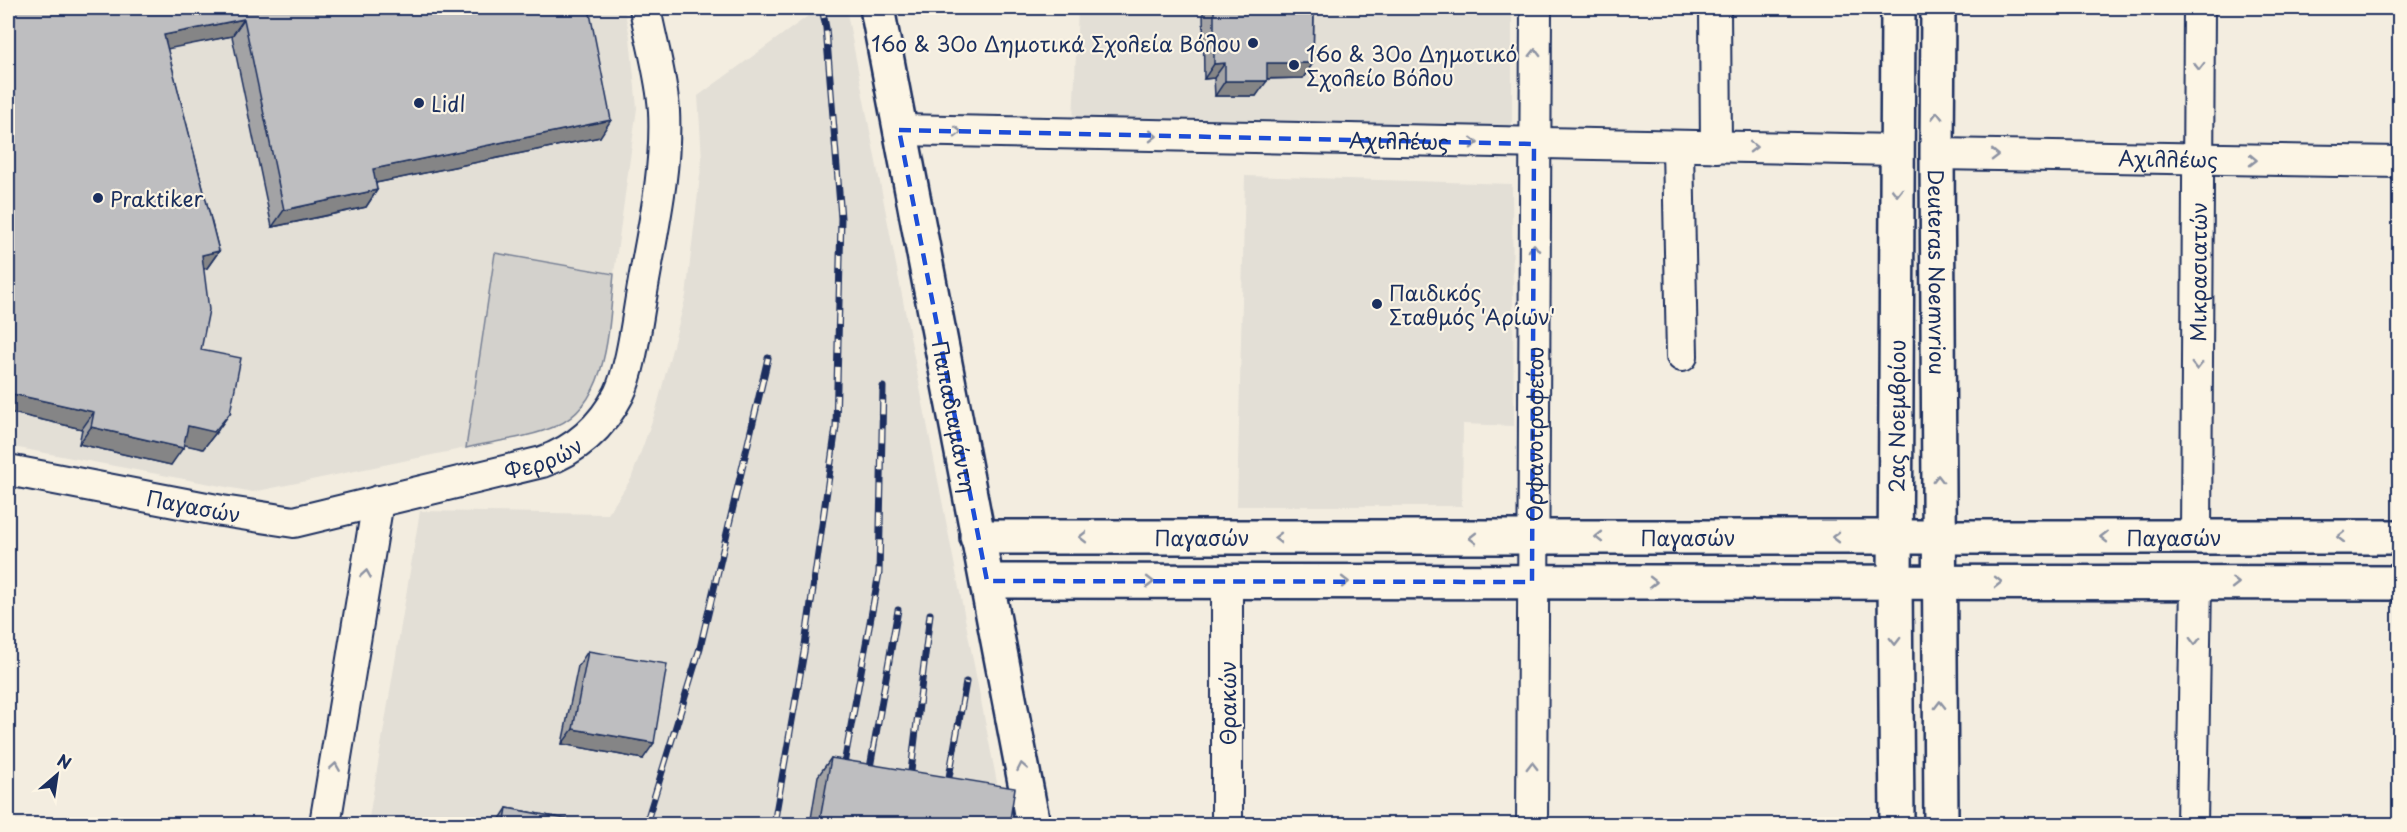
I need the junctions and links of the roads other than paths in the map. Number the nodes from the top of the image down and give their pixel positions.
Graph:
1 (645, 8) edge
2 (877, 8) edge
3 (1536, 8) edge
4 (1714, 8) edge
5 (1898, 8) edge
6 (1938, 8) edge
7 (2199, 8) edge
8 (899, 130) junction
9 (1534, 144) junction
10 (1678, 147) junction
11 (1716, 147) junction
12 (1897, 150) junction
13 (1937, 154) junction
14 (2199, 159) junction
15 (2400, 162) edge
16 (1682, 356) dead end
17 (8, 470) edge
18 (378, 501) junction
19 (977, 537) junction
20 (1532, 537) junction
21 (1895, 537) junction
22 (1939, 537) junction
23 (2400, 537) edge
24 (2196, 538) junction
25 (987, 581) junction
26 (1227, 582) junction
27 (1532, 582) junction
28 (1895, 582) junction
29 (1940, 582) junction
30 (2196, 583) junction
31 (2400, 583) edge
32 (325, 825) edge
33 (1033, 825) edge
34 (1227, 825) edge
35 (1532, 825) edge
36 (1897, 825) edge
37 (1941, 825) edge
38 (2192, 825) edge

1 - 18 street, Φερρών
2 - 8 main road, Παπαδιαμάντη
9 -> 3 street, Ορφανοτροφείου
4 - 11 street
5 - 12 main road, 2ας Νοεμβρίου
13 -> 6 main road, Deuteras Noemvriou
7 -> 14 street, Μικρασιατών
8 -> 9 street, Αχιλλέως
8 - 19 main road, Παπαδιαμάντη
9 - 10 street, Αχιλλέως
20 -> 9 street, Ορφανοτροφείου
10 - 11 street, Αχιλλέως
10 - 16 street
11 -> 12 street, Αχιλλέως
12 -> 21 main road, 2ας Νοεμβρίου
13 -> 14 street, Αχιλλέως
22 -> 13 main road, Deuteras Noemvriou
14 -> 15 street, Αχιλλέως
14 -> 24 street, Μικρασιατών
17 - 18 street, Παγασών
32 -> 18 street
20 -> 19 main road, Παγασών
19 - 25 main road, Παπαδιαμάντη
21 -> 20 main road, Παγασών
20 - 27 street, Ορφανοτροφείου
21 - 22 main road, Παγασών
21 - 28 main road, 2ας Νοεμβρίου
24 -> 22 main road, Παγασών
22 - 29 main road
23 -> 24 main road, Παγασών
25 -> 26 main road, Παγασών
33 -> 25 main road, Παπαδιαμάντη
26 -> 27 main road, Παγασών
26 - 34 street, Θρακών
27 -> 28 main road, Παγασών
35 -> 27 street, Ορφανοτροφείου
28 - 29 main road, Παγασών
28 -> 36 main road, 2ας Νοεμβρίου
29 -> 30 main road, Παγασών
37 -> 29 main road
30 -> 31 main road, Παγασών
30 -> 38 street

